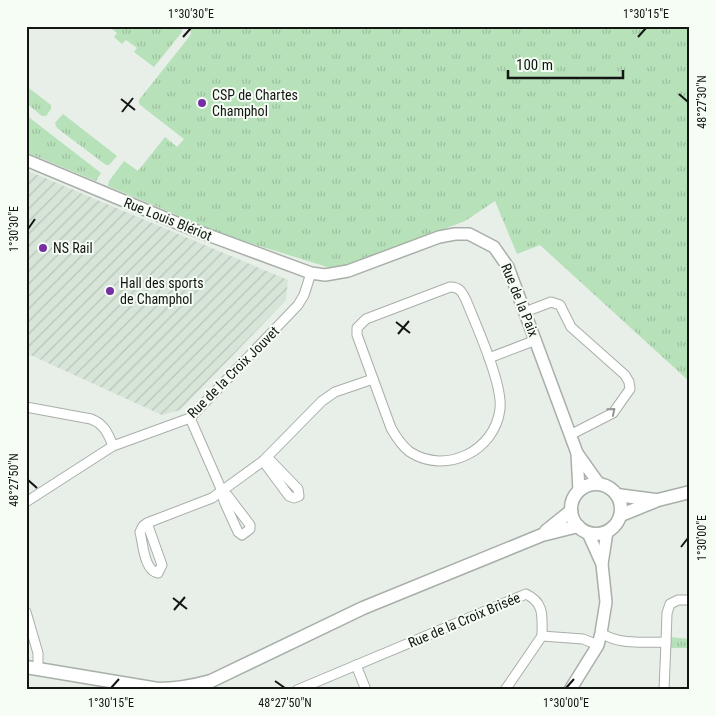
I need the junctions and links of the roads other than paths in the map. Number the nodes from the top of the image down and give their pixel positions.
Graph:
1 (26, 160) edge
2 (311, 273) junction
3 (525, 312) junction
4 (536, 340) junction
5 (489, 358) junction
6 (373, 379) junction
7 (26, 407) edge
8 (190, 418) junction
9 (570, 434) junction
10 (113, 446) junction
11 (577, 453) junction
12 (599, 484) junction
13 (222, 491) junction
14 (579, 491) junction
15 (690, 492) edge
16 (617, 495) junction
17 (658, 500) junction
18 (26, 502) edge
19 (571, 511) junction
20 (621, 515) junction
21 (147, 523) junction
22 (583, 529) junction
23 (607, 532) junction
24 (542, 535) junction
25 (602, 564) junction
26 (690, 600) edge
27 (26, 612) edge
28 (542, 636) junction
29 (600, 639) junction
30 (666, 642) junction
31 (356, 665) junction
32 (32, 668) edge
33 (297, 690) edge
34 (366, 690) edge
35 (505, 690) edge
36 (570, 690) edge
37 (664, 690) edge

1 - 2 street, Rue Louis Blériot
2 - 3 street, Rue de la Paix
2 - 8 street, Rue de la Croix Jouvet
3 - 4 street, Rue de la Paix
9 -> 3 street
4 - 5 street
4 - 9 street, Rue de la Paix
5 - 6 street
5 - 6 street
6 - 13 street
7 - 10 street
8 - 10 street, Rue de la Croix Jouvet
8 - 13 street
9 - 11 street, Rue de la Paix
10 - 18 street, Rue de la Croix Jouvet
11 - 12 street, Rue de la Paix
11 - 14 street, Rue de la Paix
12 - 14 main road
12 - 16 main road
13 - 21 street
14 - 19 main road
15 - 17 main road
16 - 17 main road
16 - 20 main road
17 - 20 main road
19 - 22 main road
19 - 24 main road
20 - 23 main road
21 - 21 street
22 - 23 main road
22 - 24 main road
22 - 25 street
23 - 25 street
24 - 32 main road
25 - 29 street
26 - 30 street
27 - 32 street
28 - 29 street
28 - 31 street, Rue de la Croix Brisée
28 - 35 street
29 - 30 street
29 - 36 street
30 - 37 street
31 - 33 street, Rue de la Croix Brisée
31 - 34 street

